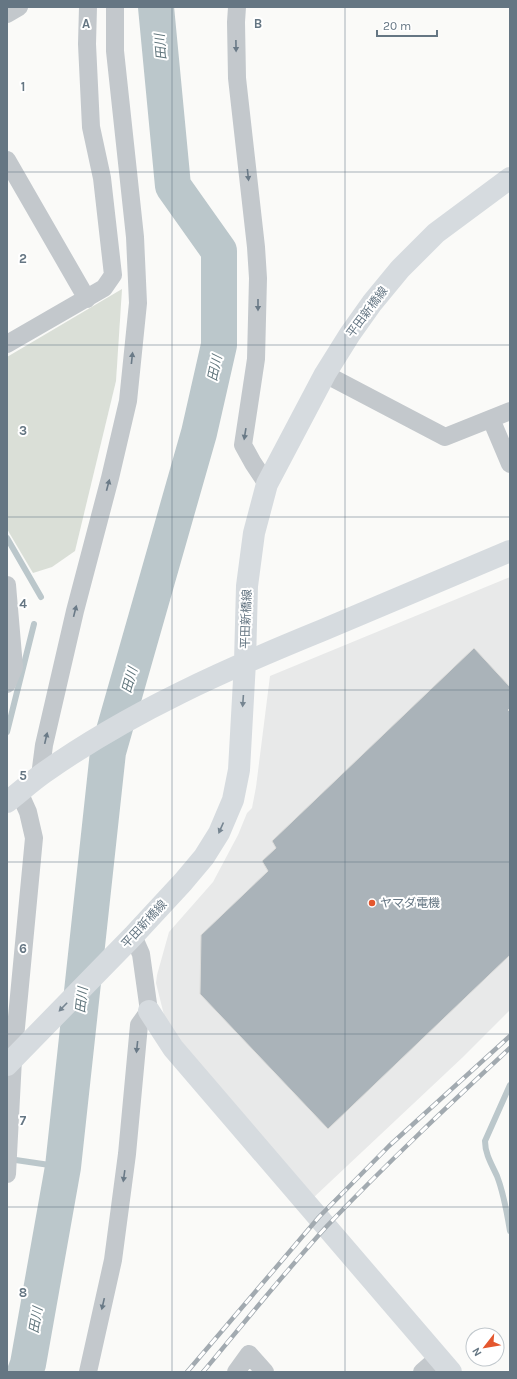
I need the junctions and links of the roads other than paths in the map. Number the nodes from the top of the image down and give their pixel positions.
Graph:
1 (19, 7) edge
2 (88, 7) edge
3 (115, 7) edge
4 (237, 7) edge
5 (7, 14) edge
6 (7, 160) edge
7 (510, 178) edge
8 (87, 298) junction
9 (7, 344) edge
10 (325, 374) junction
11 (510, 411) edge
12 (491, 419) junction
13 (510, 464) edge
14 (267, 484) junction
15 (510, 552) edge
16 (7, 585) edge
17 (245, 662) junction
18 (7, 684) edge
19 (43, 774) junction
20 (13, 797) edge
21 (127, 943) junction
22 (149, 1011) junction
23 (10, 1062) edge
24 (7, 1174) edge
25 (445, 1365) edge
26 (88, 1372) edge
27 (236, 1372) edge
28 (265, 1372) edge
29 (422, 1372) edge

1 - 5 street
2 - 8 street
19 -> 3 street
4 -> 14 street
6 - 8 street
7 - 10 main road, 平田新橋線
8 - 9 street
10 - 12 street
10 - 14 main road, 平田新橋線
11 - 12 street
12 - 13 street
14 - 17 main road, 平田新橋線
15 - 17 main road
16 - 18 street
17 - 19 main road
17 -> 21 main road, 平田新橋線
19 - 20 main road
20 - 23 street
21 - 22 street
21 -> 23 main road, 平田新橋線
22 - 25 main road
22 -> 26 street
23 - 24 street
25 - 29 street
27 - 28 street

